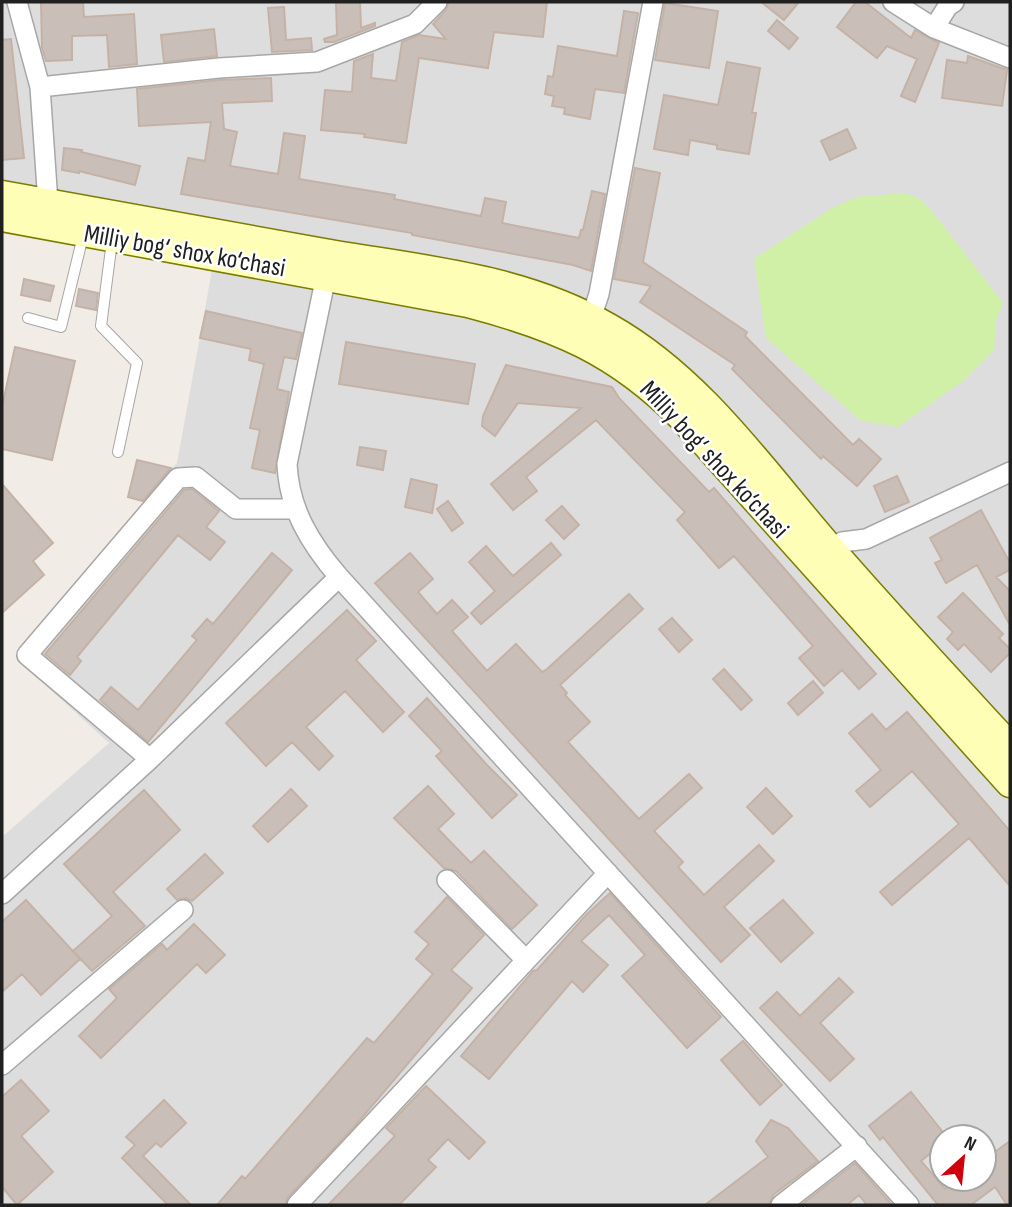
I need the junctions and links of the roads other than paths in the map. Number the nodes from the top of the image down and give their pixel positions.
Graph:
1 (17, 2) edge
2 (438, 2) edge
3 (653, 2) edge
4 (893, 2) edge
5 (954, 2) edge
6 (934, 28) junction
7 (1010, 58) edge
8 (40, 87) junction
9 (2, 195) edge
10 (48, 203) junction
11 (2, 217) edge
12 (84, 232) junction
13 (113, 237) junction
14 (326, 276) junction
15 (28, 318) dead end
16 (591, 318) junction
17 (118, 452) dead end
18 (1010, 472) edge
19 (295, 509) junction
20 (823, 559) junction
21 (339, 577) junction
22 (150, 759) junction
23 (1007, 766) edge
24 (608, 873) junction
25 (447, 880) dead end
26 (2, 894) edge
27 (183, 910) dead end
28 (526, 960) junction
29 (2, 1065) edge
30 (857, 1146) junction
31 (298, 1205) edge
32 (780, 1205) edge
33 (909, 1205) edge

1 - 8 street
2 - 8 street
3 - 16 street
4 - 6 street
5 - 6 street
6 - 7 street
8 - 10 street
9 - 10 main road, Milliy bog‘ shox ko‘chasi
10 - 16 main road, Milliy bog‘ shox ko‘chasi
11 - 12 main road, Milliy bog‘ shox ko‘chasi
12 - 13 main road, Milliy bog‘ shox ko‘chasi
12 - 15 lane
13 - 14 main road, Milliy bog‘ shox ko‘chasi
13 - 17 lane
14 - 19 street
14 - 20 main road, Milliy bog‘ shox ko‘chasi
16 - 20 main road, Milliy bog‘ shox ko‘chasi
18 - 20 street
19 - 21 street
19 - 22 street
20 - 23 main road, Milliy bog‘ shox ko‘chasi
21 - 22 street
21 - 24 street
22 - 26 street
24 - 28 street
24 - 30 street
25 - 28 street
27 - 29 street
28 - 31 street
30 - 32 street
30 - 33 street

